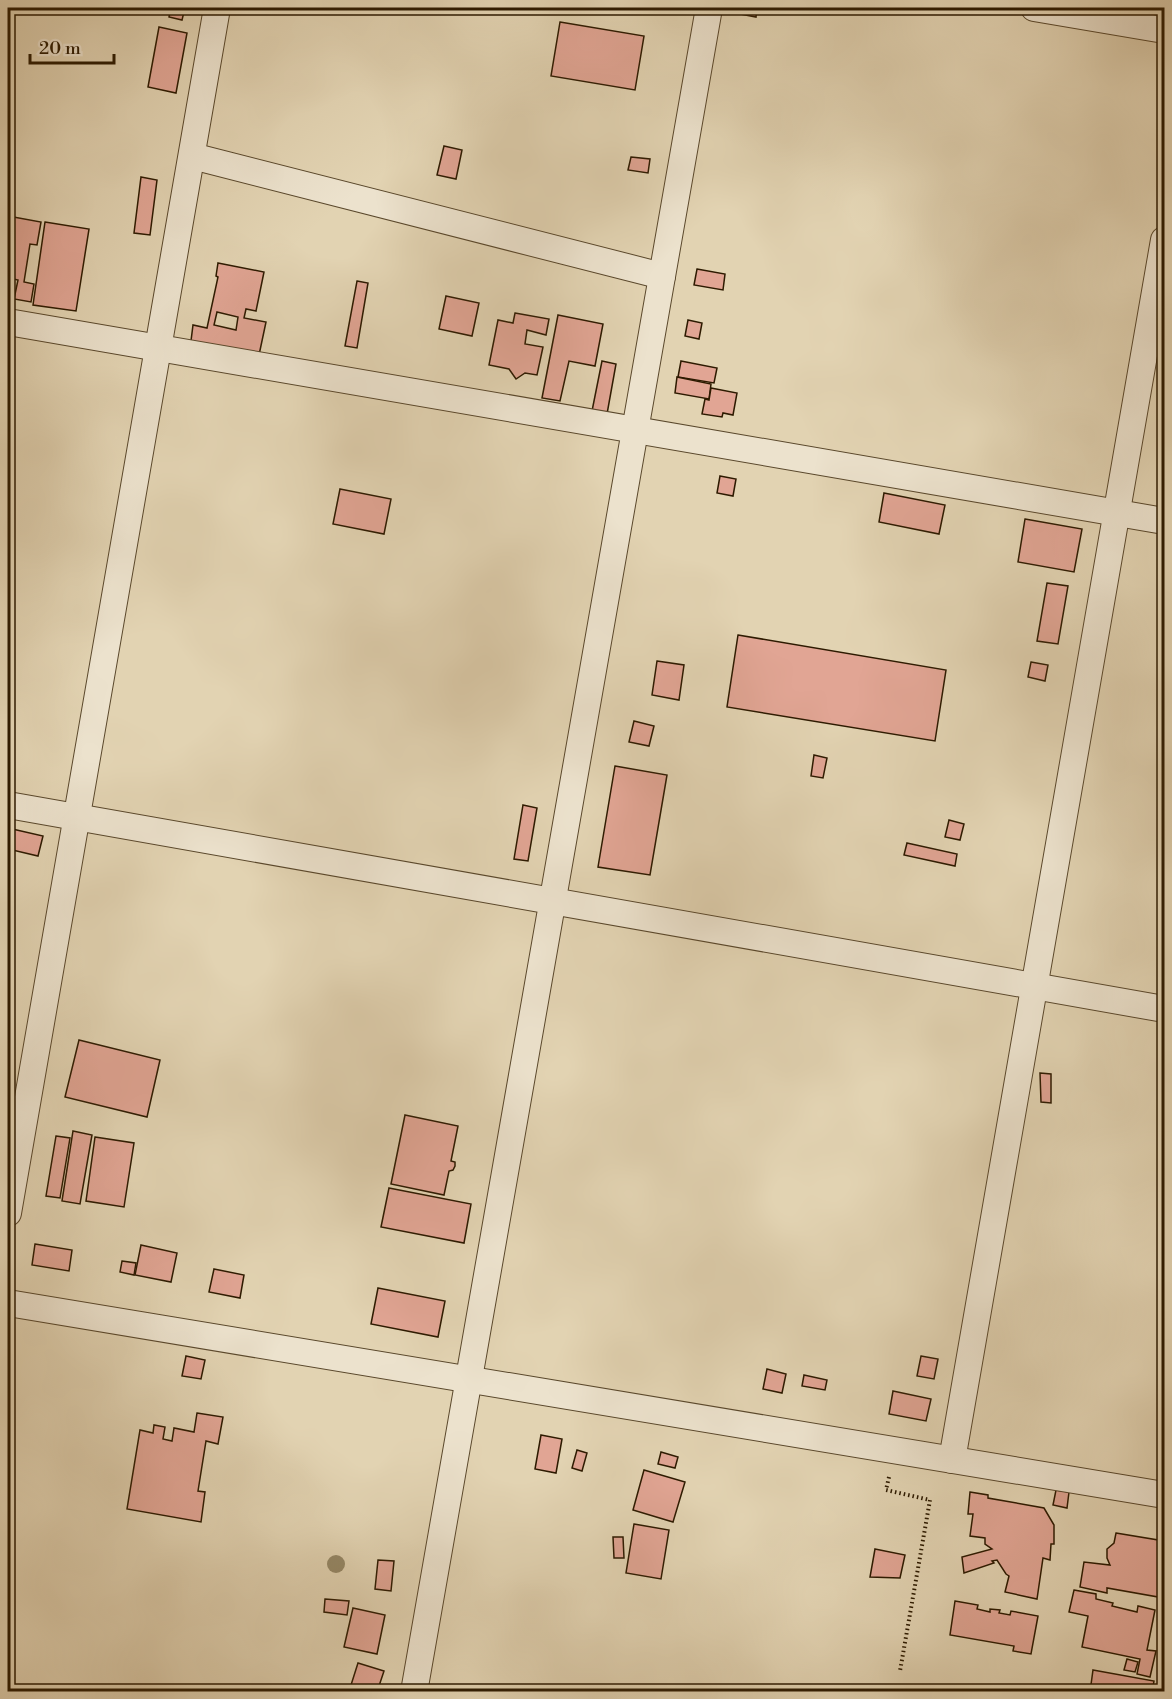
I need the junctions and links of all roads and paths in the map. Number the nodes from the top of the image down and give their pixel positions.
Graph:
1 (218, 8) edge
2 (709, 8) edge
3 (1034, 8) edge
4 (1164, 30) edge
5 (192, 156) junction
6 (1164, 240) edge
7 (662, 276) junction
8 (8, 322) edge
9 (158, 348) junction
10 (634, 430) junction
11 (1117, 513) junction
12 (1164, 521) edge
13 (8, 806) edge
14 (76, 818) junction
15 (552, 901) junction
16 (1035, 986) junction
17 (1164, 1008) edge
18 (8, 1213) edge
19 (8, 1303) edge
20 (468, 1379) junction
21 (896, 1450) junction
22 (952, 1460) junction
23 (1164, 1495) edge
24 (900, 1671) dead end
25 (414, 1692) edge

1 - 5 street
2 - 7 street
3 - 4 street
5 - 7 street
5 - 9 street
6 - 11 street
7 - 10 street
8 - 9 street
9 - 10 street
9 - 14 street
10 - 11 street
10 - 15 street
11 - 12 street
11 - 16 street
13 - 14 street
14 - 15 street
14 - 18 street
15 - 16 street
15 - 20 street
16 - 17 street
16 - 22 street
19 - 20 street
20 - 21 street
20 - 25 street
21 - 22 street
21 - 24 path
22 - 23 street

